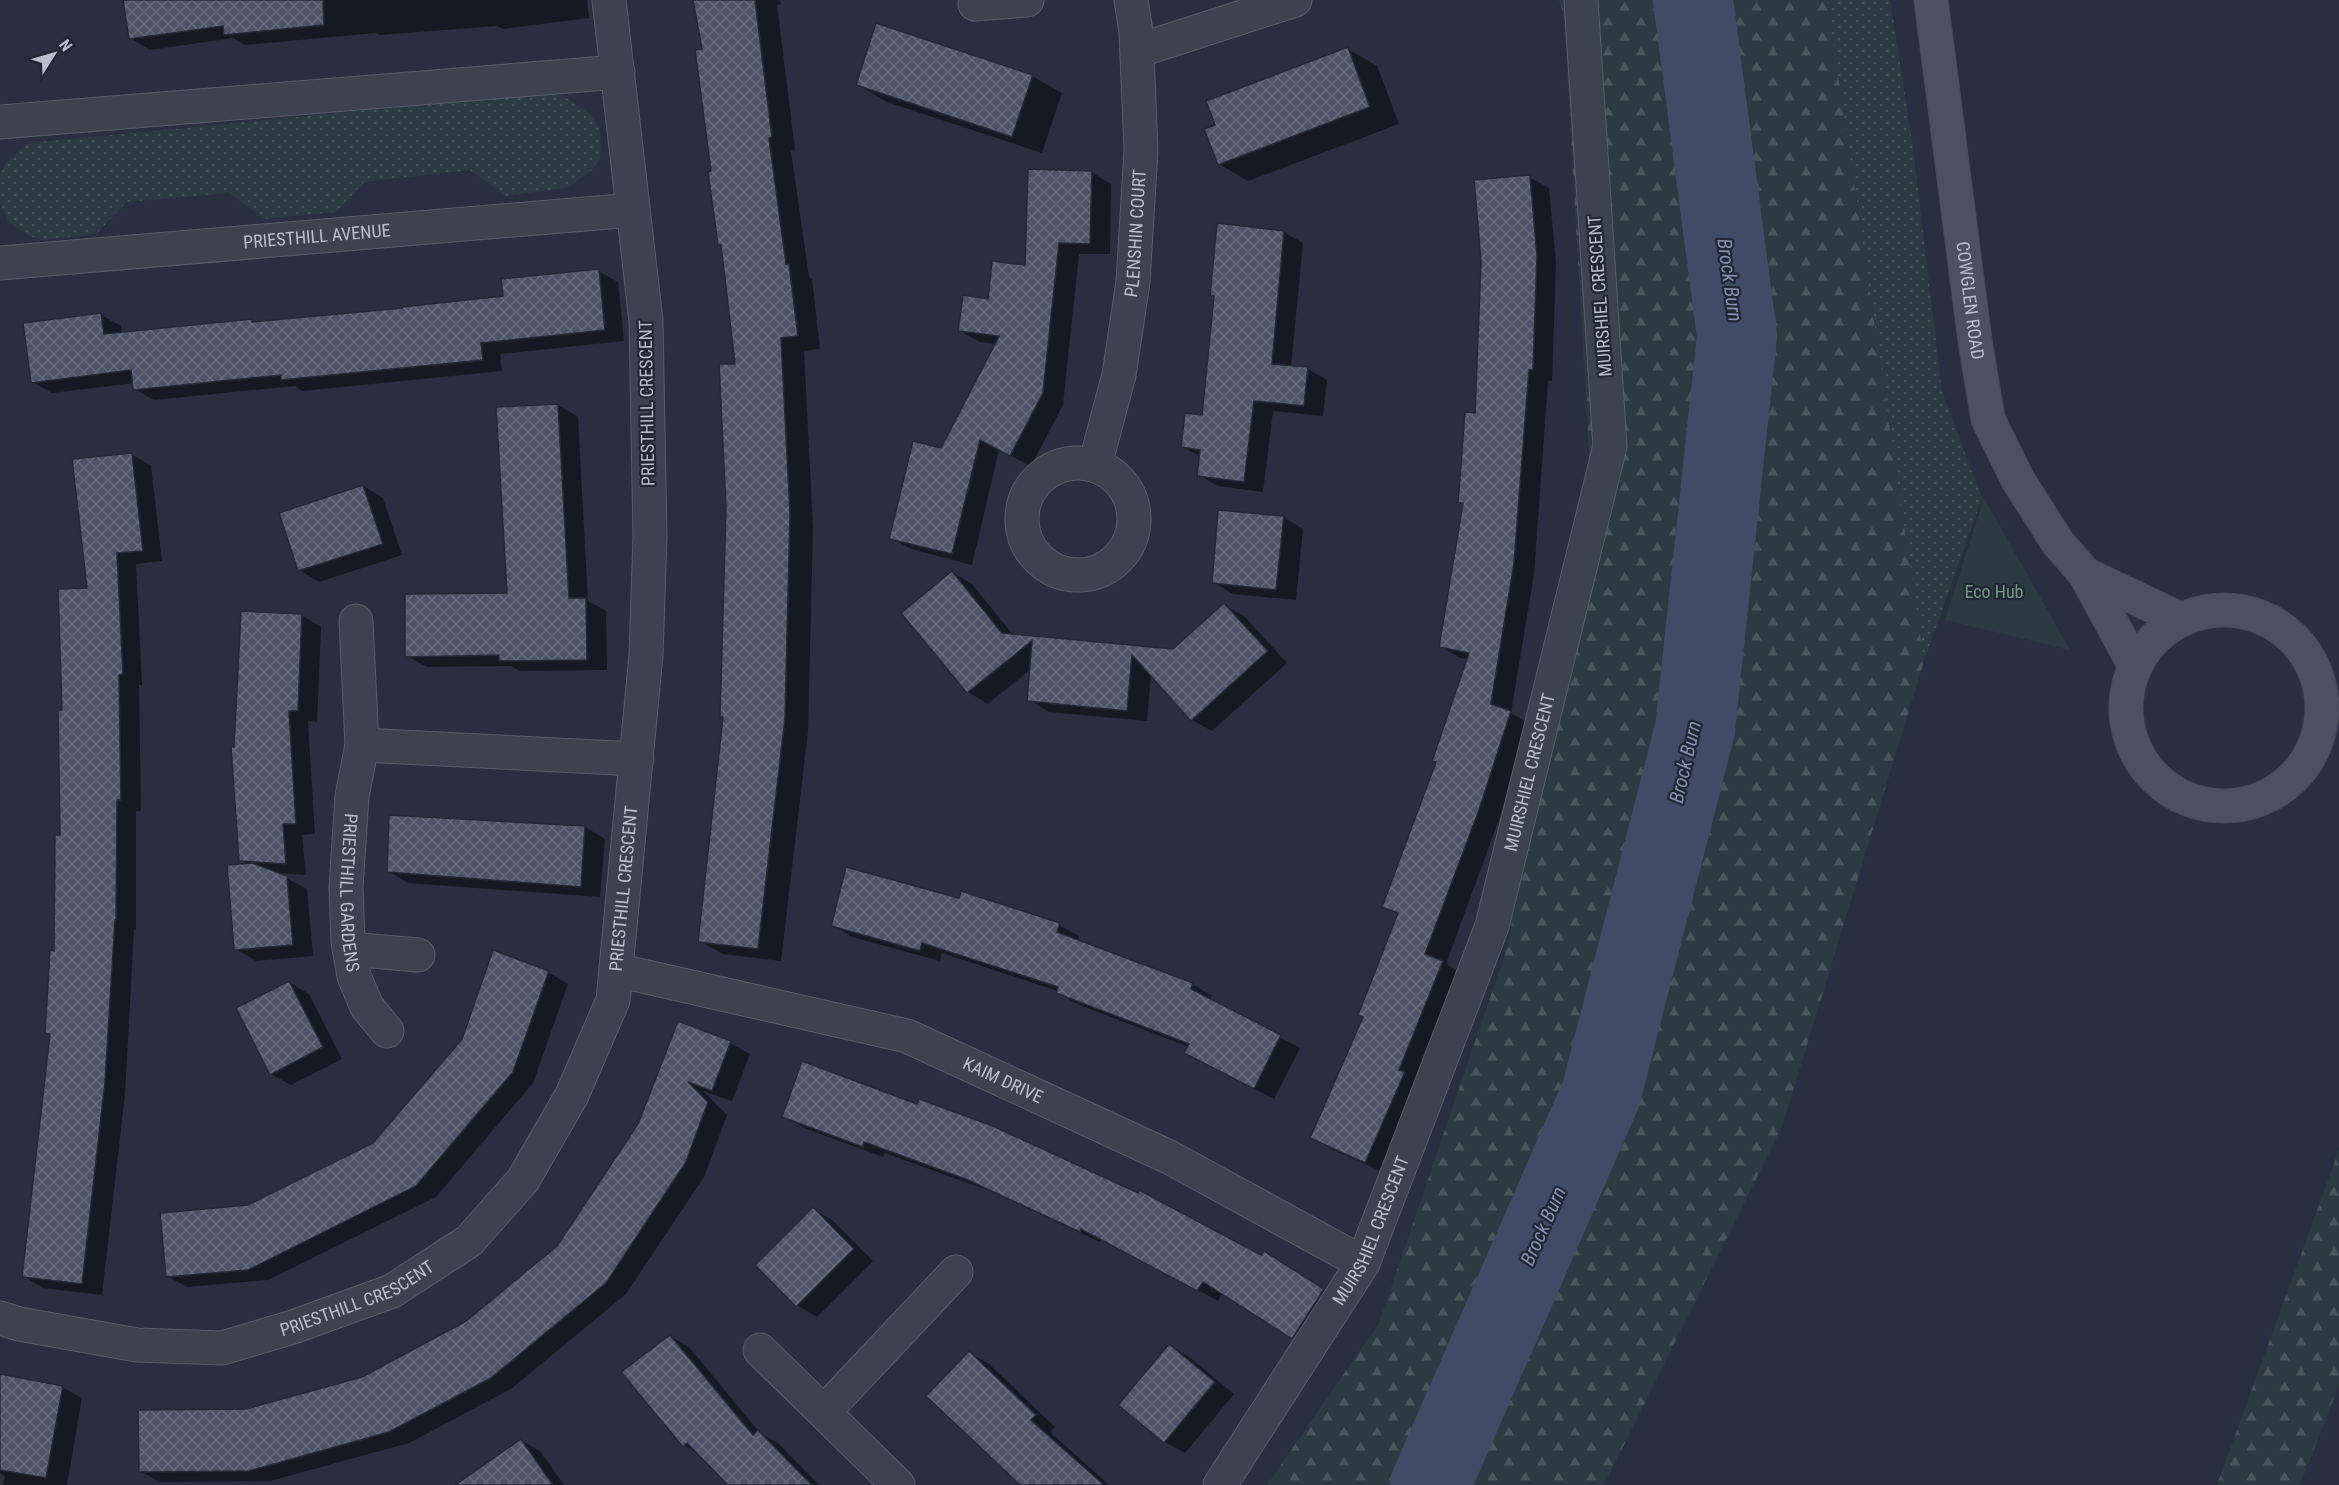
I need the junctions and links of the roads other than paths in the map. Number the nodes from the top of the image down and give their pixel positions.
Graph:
1 (609, 0) edge
2 (1027, 0) edge
3 (1131, 0) edge
4 (1295, 0) edge
5 (1581, 0) edge
6 (1931, 0) edge
7 (975, 4) dead end
8 (1137, 51) junction
9 (618, 72) junction
10 (0, 122) edge
11 (633, 210) junction
12 (0, 263) edge
13 (1095, 465) dead end
14 (2085, 574) junction
15 (2180, 620) junction
16 (356, 621) dead end
17 (2135, 666) junction
18 (2330, 695) edge
19 (362, 744) junction
20 (2339, 753) edge
21 (637, 759) junction
22 (2306, 762) junction
23 (349, 949) junction
24 (418, 955) dead end
25 (616, 970) junction
26 (387, 1031) dead end
27 (1363, 1263) junction
28 (956, 1272) dead end
29 (0, 1318) edge
30 (760, 1350) dead end
31 (824, 1412) junction
32 (898, 1485) edge
33 (1220, 1485) edge

1 - 9 street, PRIESTHILL CRESCENT
2 - 7 street
3 - 8 street, PLENSHIN COURT
4 - 8 street
5 - 27 street, MUIRSHIEL CRESCENT
6 - 14 street, COWGLEN ROAD
8 - 13 street, PLENSHIN COURT
9 - 10 street
9 - 11 street, PRIESTHILL CRESCENT
11 - 12 street, PRIESTHILL AVENUE
11 - 21 street, PRIESTHILL CRESCENT
14 - 15 street, COWGLEN ROAD
14 - 17 street, COWGLEN ROAD
15 - 17 street
15 - 18 street
16 - 19 street, PRIESTHILL GARDENS
17 - 22 street
18 - 22 street
19 - 21 street
19 - 23 street, PRIESTHILL GARDENS
20 - 22 street
21 - 25 street, PRIESTHILL CRESCENT
23 - 24 street
23 - 26 street, PRIESTHILL GARDENS
25 - 27 street, KAIM DRIVE
25 - 29 street, PRIESTHILL CRESCENT
27 - 33 street, MUIRSHIEL CRESCENT
28 - 31 street
30 - 31 street
31 - 32 street

